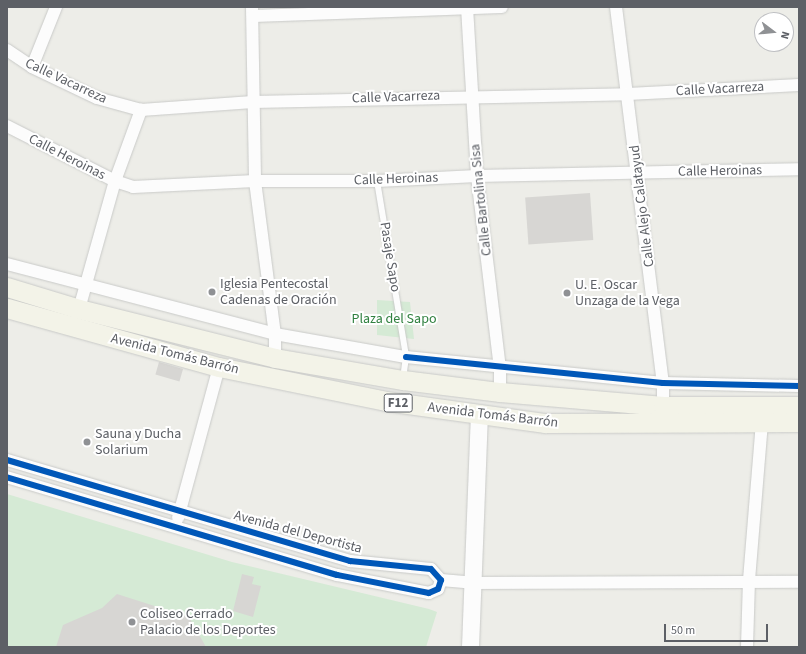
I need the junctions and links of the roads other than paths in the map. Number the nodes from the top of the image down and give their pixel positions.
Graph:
1 (56, 7) edge
2 (467, 7) edge
3 (502, 7) edge
4 (616, 7) edge
5 (348, 9) edge
6 (253, 11) edge
7 (7, 50) edge
8 (32, 67) junction
9 (799, 85) edge
10 (628, 94) junction
11 (471, 95) junction
12 (253, 102) junction
13 (141, 110) junction
14 (8, 129) edge
15 (799, 169) edge
16 (638, 172) junction
17 (477, 176) junction
18 (115, 181) junction
19 (255, 181) junction
20 (377, 181) junction
21 (7, 264) edge
22 (85, 283) junction
23 (7, 288) edge
24 (7, 308) edge
25 (79, 309) junction
26 (274, 334) junction
27 (406, 357) junction
28 (275, 358) junction
29 (219, 367) junction
30 (500, 368) junction
31 (403, 380) junction
32 (663, 383) junction
33 (799, 386) edge
34 (500, 392) junction
35 (663, 406) junction
36 (799, 406) edge
37 (479, 413) junction
38 (762, 421) junction
39 (799, 422) edge
40 (7, 460) edge
41 (7, 477) edge
42 (179, 512) junction
43 (176, 528) junction
44 (441, 580) junction
45 (749, 580) junction
46 (799, 582) edge
47 (473, 583) junction
48 (470, 647) edge
49 (747, 647) edge

1 - 8 street
2 - 3 street
2 - 5 street
2 - 11 street, Calle Bartolina Sisa
4 - 10 street, Calle Alejo Calatayud
5 - 6 street
6 - 12 street
7 - 8 street, Calle Vacarreza
8 - 13 street, Calle Vacarreza
9 - 10 street, Calle Vacarreza
10 - 11 street, Calle Vacarreza
10 - 16 street, Calle Alejo Calatayud
11 - 12 street, Calle Vacarreza
11 - 17 street, Calle Bartolina Sisa
12 - 13 street, Calle Vacarreza
12 - 19 street
13 - 18 street
14 - 18 street, Calle Heroinas
15 - 16 street, Calle Heroinas
16 - 17 street, Calle Heroinas
16 - 32 street, Calle Alejo Calatayud
17 - 20 street, Calle Heroinas
17 - 30 street, Calle Bartolina Sisa
18 - 19 street, Calle Heroinas
18 - 22 street
19 - 20 street, Calle Heroinas
19 - 26 street
20 - 27 lane, Pasaje Sapo
21 - 22 street
22 - 25 street
22 - 26 street
23 - 25 main road, Avenida Tomás Barrón / F12
24 - 29 main road, Avenida Tomás Barrón / F12
25 - 28 main road, Avenida Tomás Barrón / F12
26 - 27 street
26 - 28 street
27 - 30 street
27 - 31 lane, Pasaje Sapo
28 - 31 main road, Avenida Tomás Barrón / F12
29 - 37 main road, Avenida Tomás Barrón / F12
29 - 42 street
30 - 32 street
30 - 34 street, Calle Bartolina Sisa
31 - 34 main road, Avenida Tomás Barrón / F12
32 - 33 street
32 - 35 street, Calle Alejo Calatayud
34 - 35 main road, Avenida Tomás Barrón / F12
35 - 36 main road, Avenida Tomás Barrón / F12
37 - 38 main road, Avenida Tomás Barrón / F12
37 - 47 main road
38 - 39 main road, Avenida Tomás Barrón / F12
38 - 45 street
40 - 42 street, Avenida del Deportista
41 - 43 street, Avenida del Deportista
42 - 43 street
42 - 44 street, Avenida del Deportista
43 - 44 street, Avenida del Deportista
44 - 47 street
45 - 46 street
45 - 47 street
45 - 49 street
47 - 48 main road

